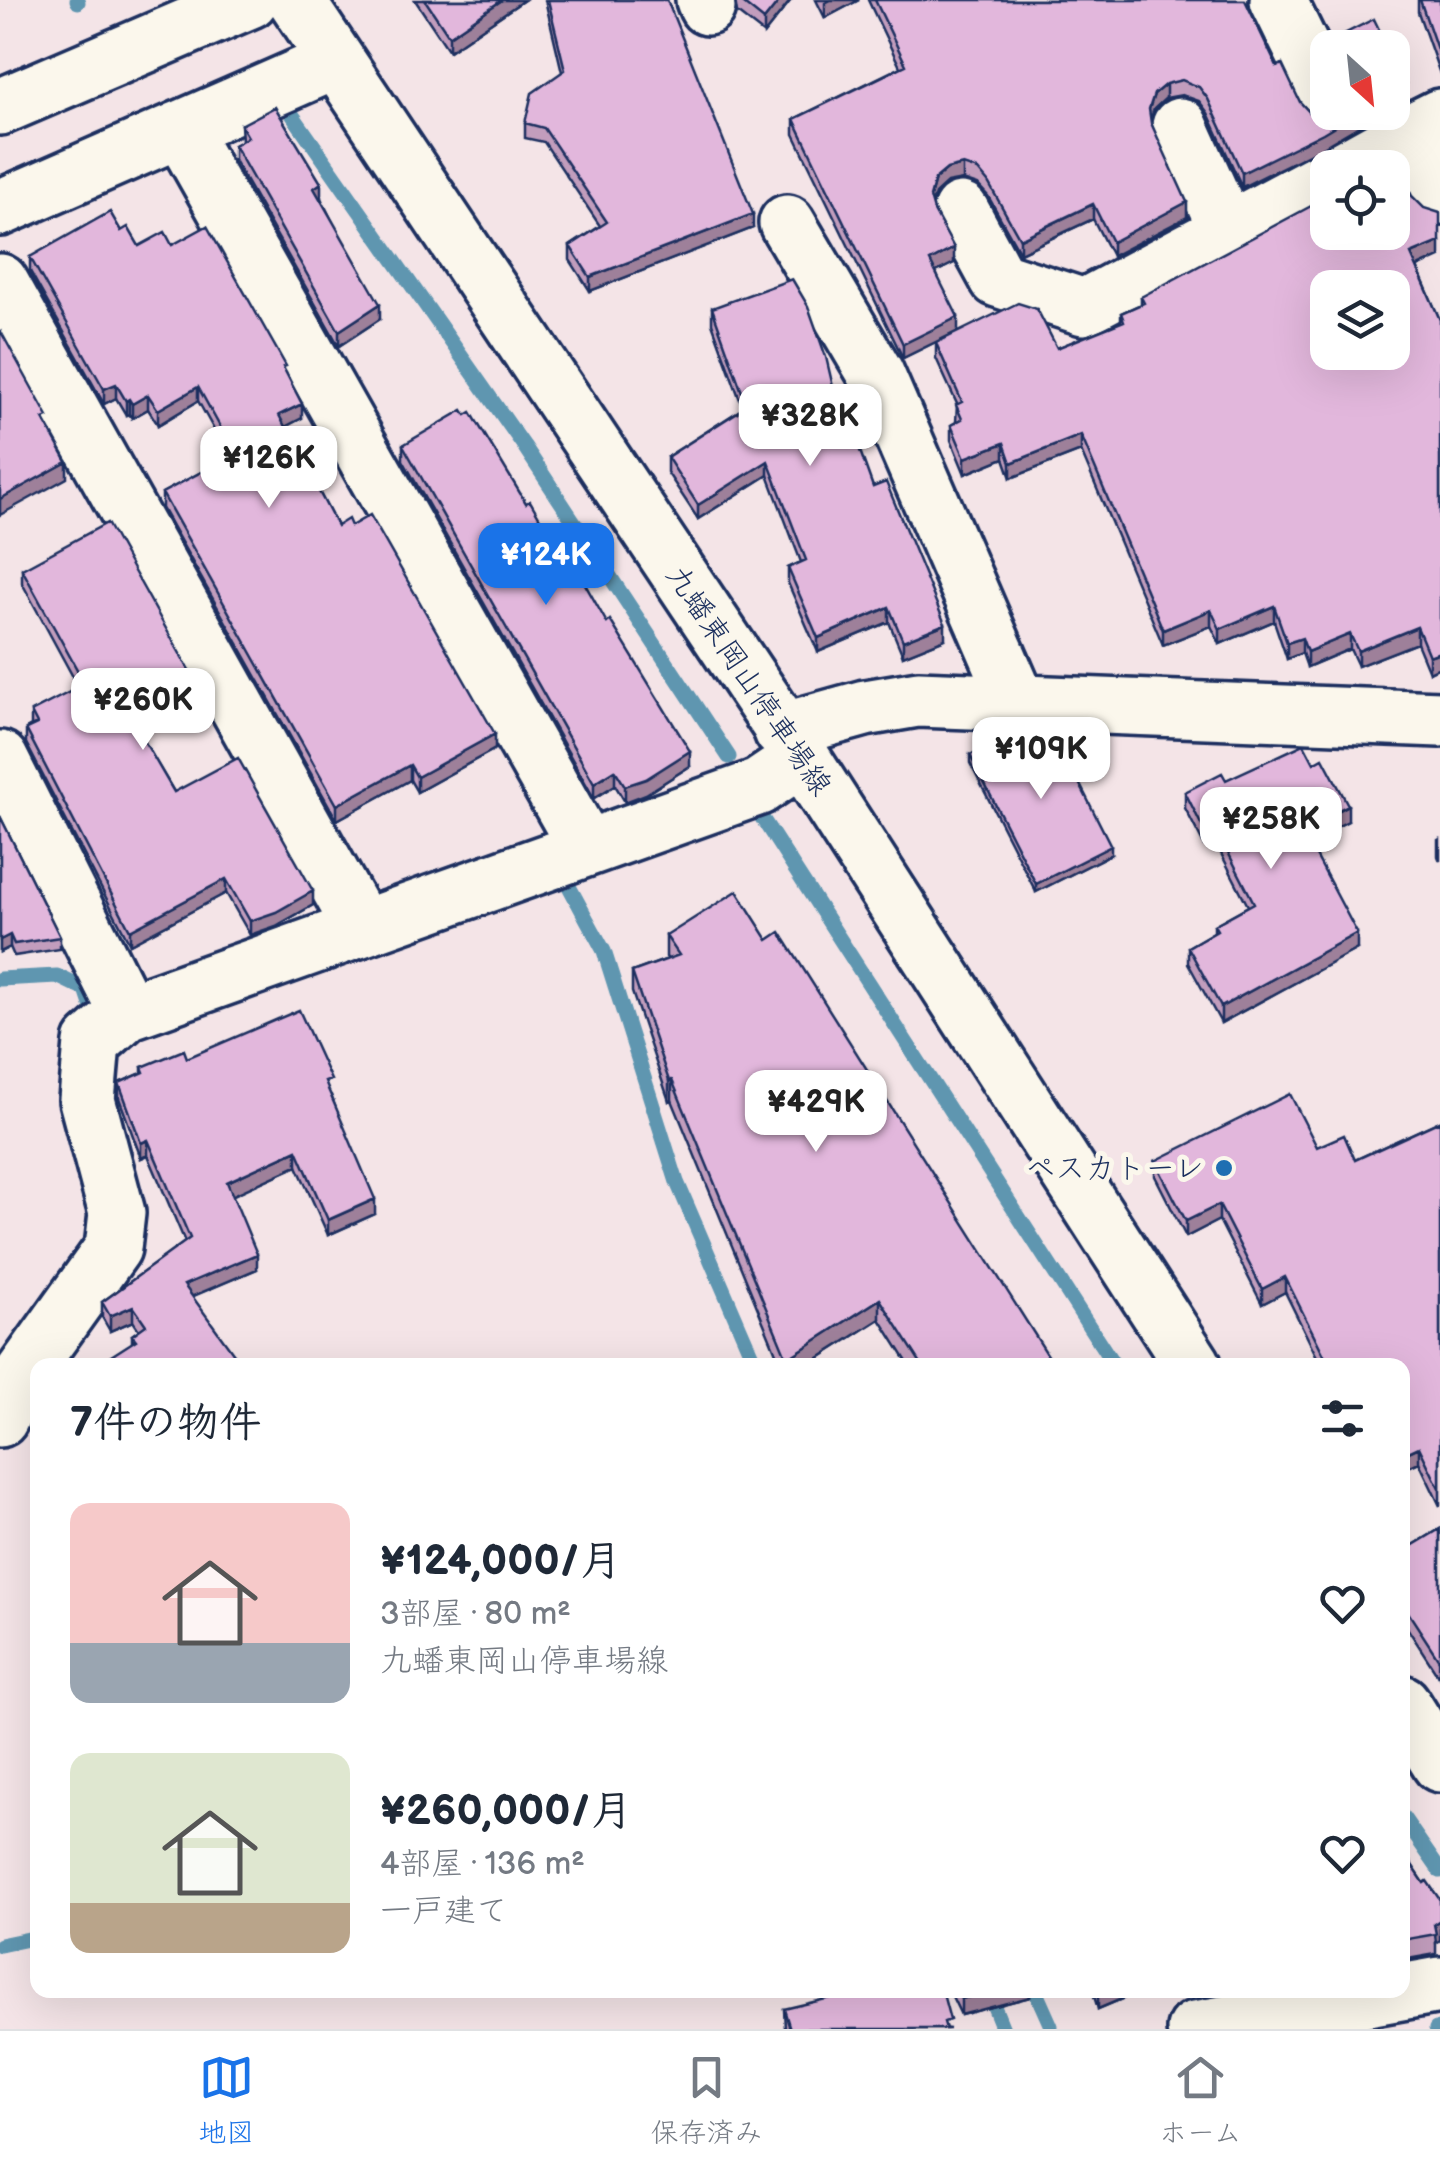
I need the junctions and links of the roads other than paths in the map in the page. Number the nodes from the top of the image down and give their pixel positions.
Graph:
1 (250, 0) edge
2 (296, 0) edge
3 (1278, 0) edge
4 (336, 61) junction
5 (1310, 65) edge
6 (0, 107) edge
7 (1424, 125) edge
8 (1180, 126) dead end
9 (180, 129) junction
10 (1378, 150) edge
11 (1310, 186) edge
12 (1440, 197) edge
13 (0, 208) edge
14 (961, 211) dead end
15 (787, 223) dead end
16 (1227, 230) junction
17 (0, 282) edge
18 (1018, 702) junction
19 (1440, 718) edge
20 (792, 744) junction
21 (0, 759) edge
22 (586, 846) junction
23 (361, 927) junction
24 (127, 1012) junction
25 (34, 1358) edge
26 (1188, 1358) edge
27 (30, 1364) edge
28 (0, 1419) edge
29 (1410, 1716) edge
30 (1440, 1764) edge
31 (1440, 1985) edge
32 (1410, 1990) edge
33 (1368, 1998) edge
34 (1195, 2029) edge

1 - 6 street
2 - 4 street, 九蟠東岡山停車場線
3 - 5 street
4 - 9 street
4 - 20 street, 九蟠東岡山停車場線
7 - 10 street
7 - 12 street
8 - 16 street
9 - 13 street
9 - 22 street
11 - 16 street
14 - 16 street
15 - 18 street
17 - 23 street
18 - 19 street
18 - 20 street
20 - 22 street
20 - 26 street, 九蟠東岡山停車場線
21 - 24 street
22 - 23 street
23 - 24 street
24 - 25 street
27 - 28 street
29 - 30 street
31 - 32 street
33 - 34 street

